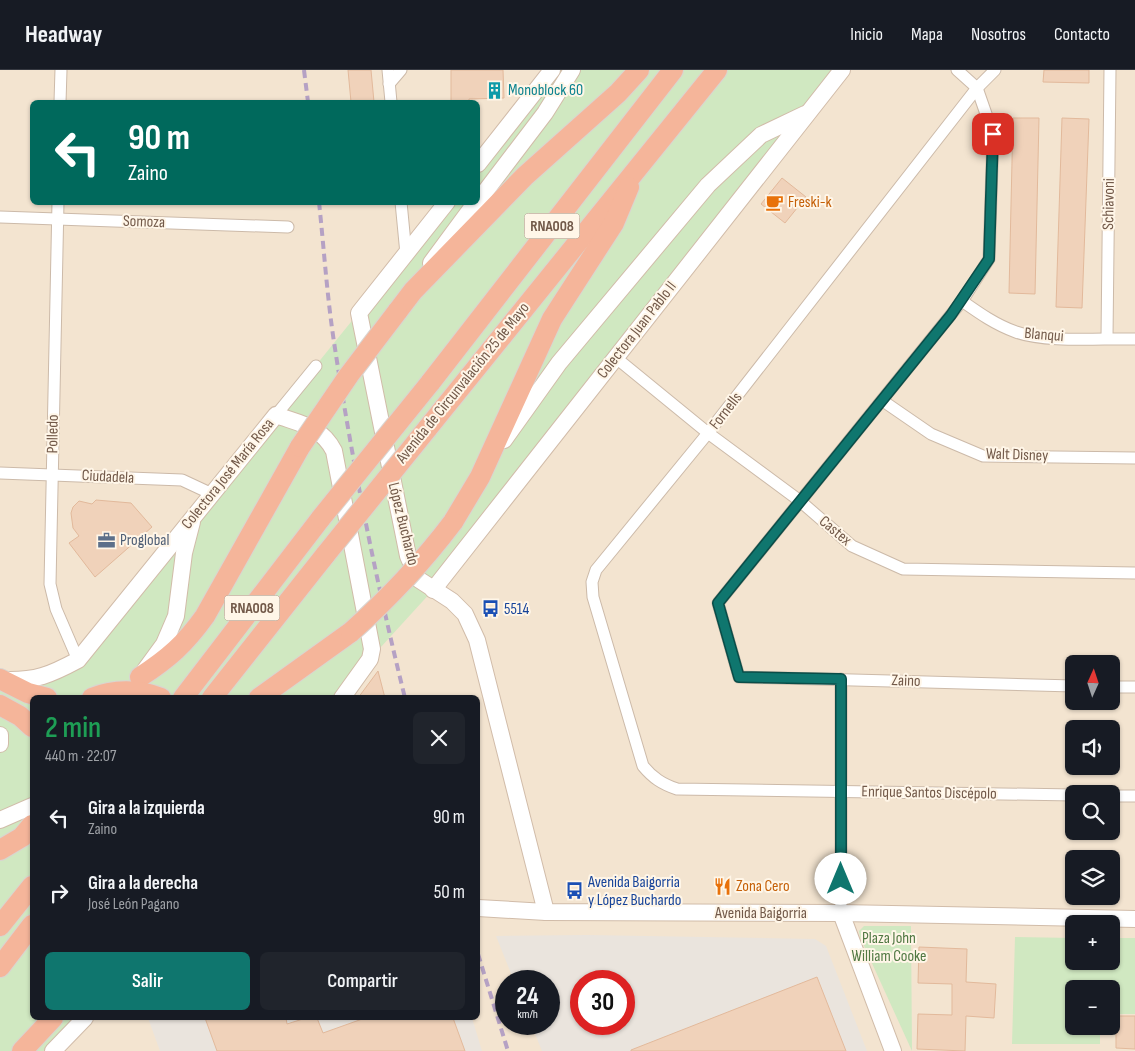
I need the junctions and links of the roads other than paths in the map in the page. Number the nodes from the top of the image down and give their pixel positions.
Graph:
1 (61, 70) edge
2 (388, 70) edge
3 (401, 70) edge
4 (552, 70) edge
5 (572, 70) edge
6 (639, 70) edge
7 (673, 70) edge
8 (716, 70) edge
9 (842, 70) edge
10 (956, 70) edge
11 (995, 70) edge
12 (1110, 70) edge
13 (389, 84) junction
14 (977, 88) junction
15 (60, 100) edge
16 (391, 100) edge
17 (809, 112) junction
18 (480, 161) edge
19 (638, 166) junction
20 (480, 198) edge
21 (58, 205) edge
22 (401, 205) edge
23 (445, 205) edge
24 (475, 205) edge
25 (0, 218) edge
26 (58, 220) junction
27 (288, 228) dead end
28 (406, 254) junction
29 (413, 291) junction
30 (962, 301) junction
31 (1107, 338) junction
32 (1135, 339) edge
33 (615, 358) junction
34 (316, 366) dead end
35 (883, 402) junction
36 (276, 415) junction
37 (708, 433) junction
38 (1135, 458) edge
39 (0, 473) edge
40 (52, 475) junction
41 (480, 477) junction
42 (212, 494) junction
43 (800, 501) junction
44 (194, 515) junction
45 (1135, 573) edge
46 (433, 590) junction
47 (78, 660) junction
48 (140, 677) junction
49 (841, 679) junction
50 (1, 680) edge
51 (1065, 686) edge
52 (1120, 687) edge
53 (1135, 687) edge
54 (38, 695) edge
55 (100, 695) edge
56 (151, 695) edge
57 (185, 695) edge
58 (214, 695) edge
59 (263, 695) edge
60 (343, 695) edge
61 (0, 704) edge
62 (30, 725) edge
63 (0, 735) edge
64 (0, 744) edge
65 (642, 766) joint
66 (841, 792) junction
67 (1065, 795) edge
68 (1120, 796) edge
69 (1135, 796) edge
70 (30, 807) edge
71 (0, 820) edge
72 (30, 827) edge
73 (0, 850) edge
74 (30, 888) edge
75 (480, 908) edge
76 (546, 912) junction
77 (841, 914) junction
78 (1135, 919) edge
79 (0, 926) edge
80 (30, 928) edge
81 (0, 967) edge
82 (51, 1020) edge
83 (83, 1020) edge
84 (22, 1051) edge
85 (53, 1051) edge
86 (893, 1051) edge

1 - 15 street
2 - 13 street
3 - 13 street
4 - 18 main road
5 - 20 main road
6 - 29 highway
7 - 57 highway, Avenida de Circunvalación 25 de Mayo / RNA008, bridge
8 - 19 highway, Avenida de Circunvalación 25 de Mayo / RNA008
9 - 17 main road, Colectora Juan Pablo II
10 - 14 street
11 - 14 street, Fornells
12 - 31 street, Schiavoni
13 - 16 street
14 - 30 street
14 - 37 street, Fornells
17 - 33 main road, Colectora Juan Pablo II
17 - 41 main road
19 - 41 highway
19 - 58 highway, Avenida de Circunvalación 25 de Mayo / RNA008, bridge
21 - 26 street, Polledo
22 - 28 street
23 - 28 main road
24 - 29 main road
25 - 26 street, Somoza
26 - 27 street, Somoza
26 - 40 street, Polledo
28 - 46 main road, López Buchardo
29 - 48 highway, bridge
30 - 31 street, Blanqui
30 - 35 street
31 - 32 street, Blanqui
33 - 37 street, Castex
33 - 46 main road, Colectora Juan Pablo II
34 - 36 street, Colectora José María Rosa
35 - 38 street, Walt Disney
35 - 43 street
36 - 42 main road, Colectora José María Rosa
36 - 60 main road
37 - 43 street, Castex
37 - 65 street, Fornells
39 - 40 street, Ciudadela
40 - 42 street, Ciudadela
40 - 47 street, Polledo
41 - 59 highway, bridge
42 - 44 main road, Colectora José María Rosa
43 - 45 street, Castex
43 - 49 street, Zaino
44 - 47 main road, Colectora José María Rosa
44 - 48 main road
46 - 76 main road, López Buchardo
47 - 50 main road, Colectora José María Rosa
48 - 55 main road
49 - 51 street, Zaino
49 - 66 street
50 - 54 highway
52 - 53 street
55 - 56 highway
61 - 62 highway
63 - 64 main road
65 - 66 street, Enrique Santos Discépolo
66 - 67 street, Enrique Santos Discépolo
66 - 77 street
68 - 69 street
70 - 71 main road
72 - 73 highway
74 - 79 highway
75 - 76 main road, Avenida Baigorria
76 - 77 main road, Avenida Baigorria
77 - 78 main road, Avenida Baigorria
77 - 86 main road
80 - 81 highway
82 - 84 highway
83 - 85 main road

